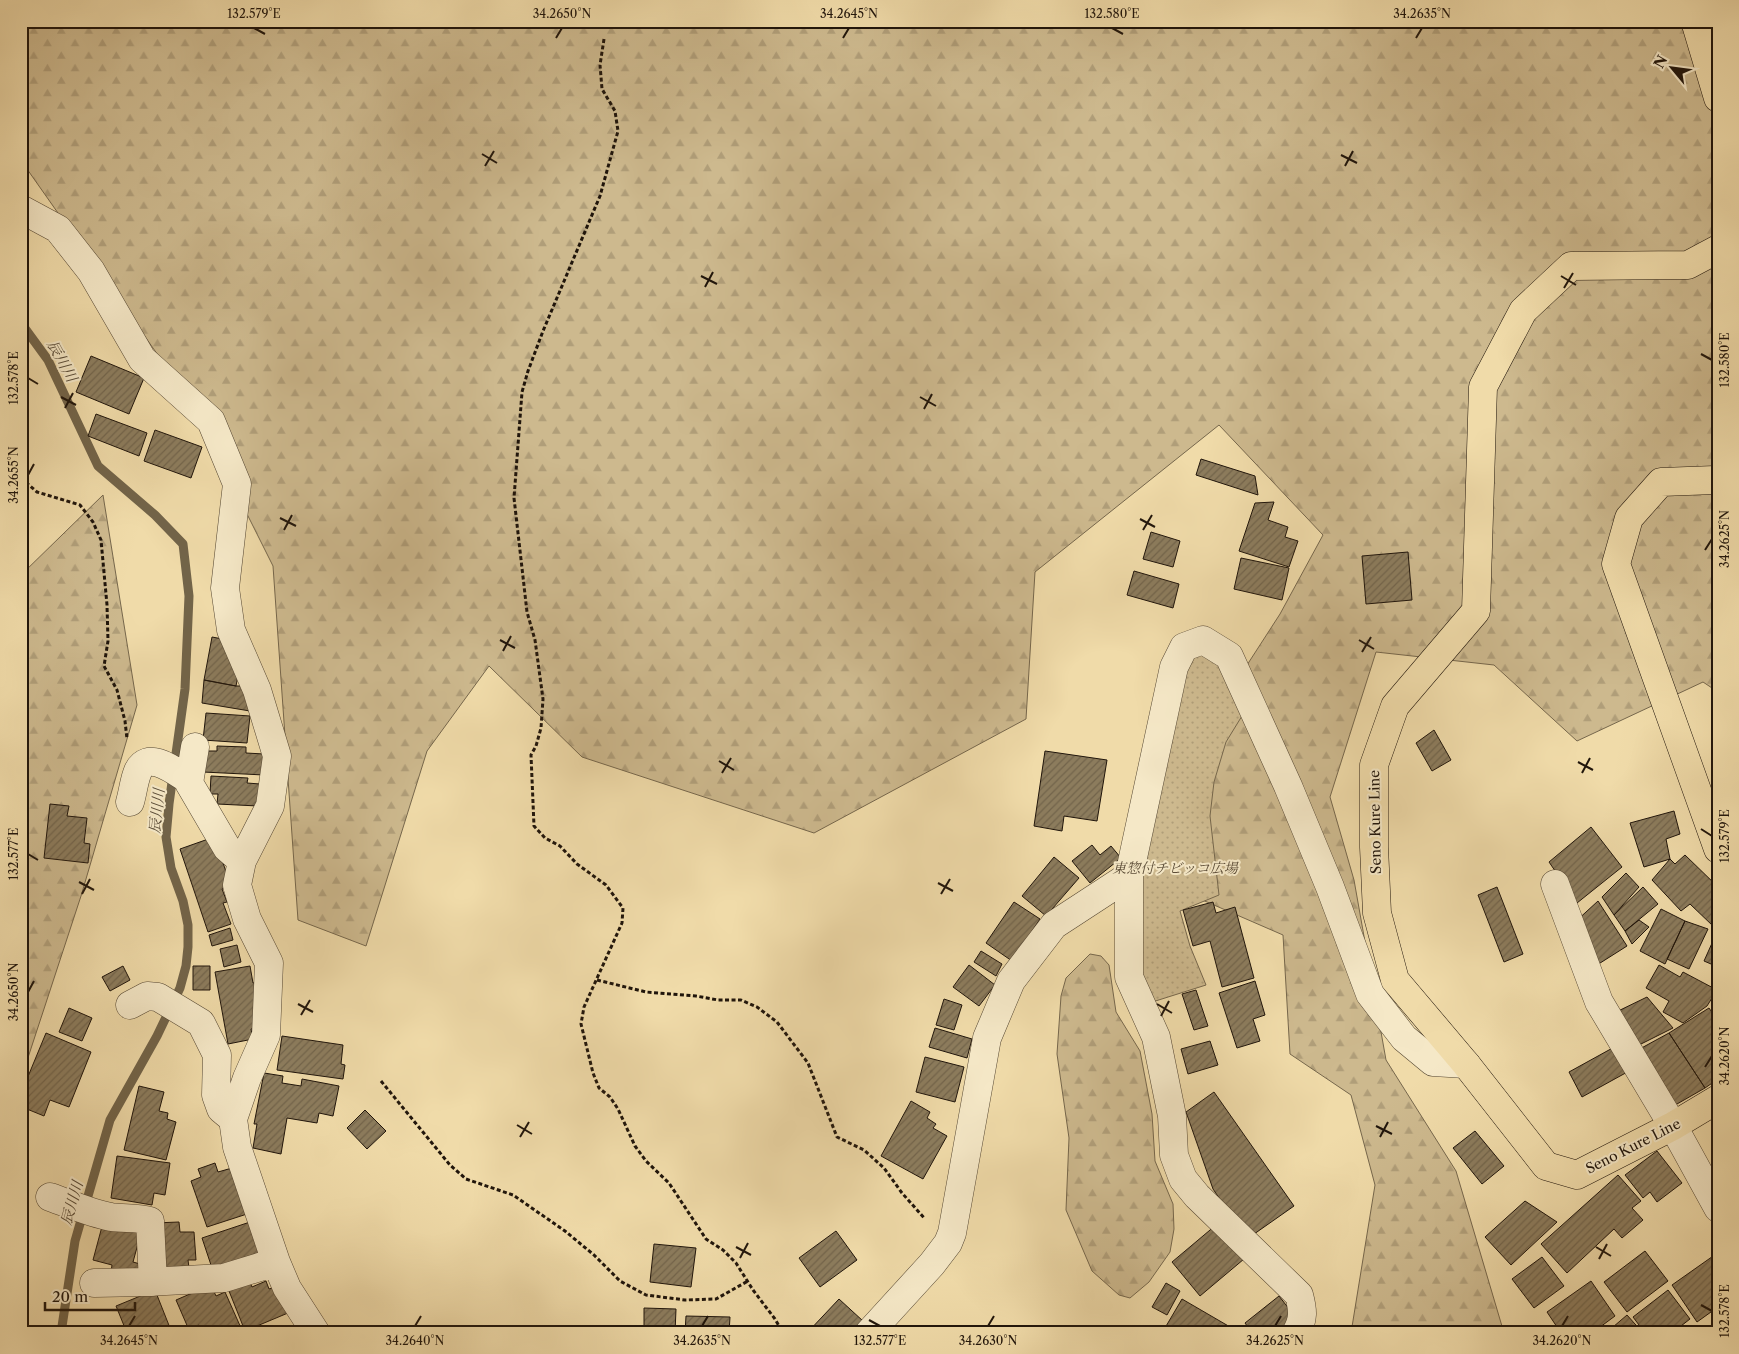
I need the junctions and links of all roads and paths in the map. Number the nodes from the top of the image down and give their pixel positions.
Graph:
1 (1695, 21) edge
2 (604, 39) dead end
3 (1718, 98) edge
4 (21, 209) edge
5 (1718, 249) edge
6 (21, 478) edge
7 (1718, 481) edge
8 (195, 747) dead end
9 (138, 769) junction
10 (189, 780) junction
11 (130, 802) dead end
12 (1718, 849) edge
13 (242, 861) junction
14 (1129, 876) junction
15 (1555, 884) dead end
16 (597, 980) junction
17 (130, 1005) dead end
18 (1466, 1064) junction
19 (381, 1081) dead end
20 (1718, 1099) edge
21 (233, 1118) junction
22 (1673, 1126) junction
23 (50, 1197) dead end
24 (1718, 1208) edge
25 (948, 1243) junction
26 (276, 1262) junction
27 (748, 1281) junction
28 (153, 1282) junction
29 (94, 1283) dead end
30 (316, 1333) edge
31 (783, 1333) edge
32 (869, 1333) edge
33 (1296, 1333) edge

1 - 3 main road
2 - 16 path
4 - 13 street
5 - 18 main road, Seno Kure Line
6 - 9 path
7 - 12 main road
8 - 10 street
9 - 10 street
9 - 11 street
10 - 13 street
13 - 21 street
14 - 18 street
14 - 25 street
14 - 33 street
15 - 22 street
16 - 25 path
16 - 27 path
17 - 21 street
18 - 22 main road, Seno Kure Line
19 - 27 path
20 - 22 main road, Seno Kure Line
21 - 26 street
22 - 24 street
23 - 28 street
25 - 32 street
26 - 28 street
26 - 30 street
27 - 31 path
28 - 29 street

